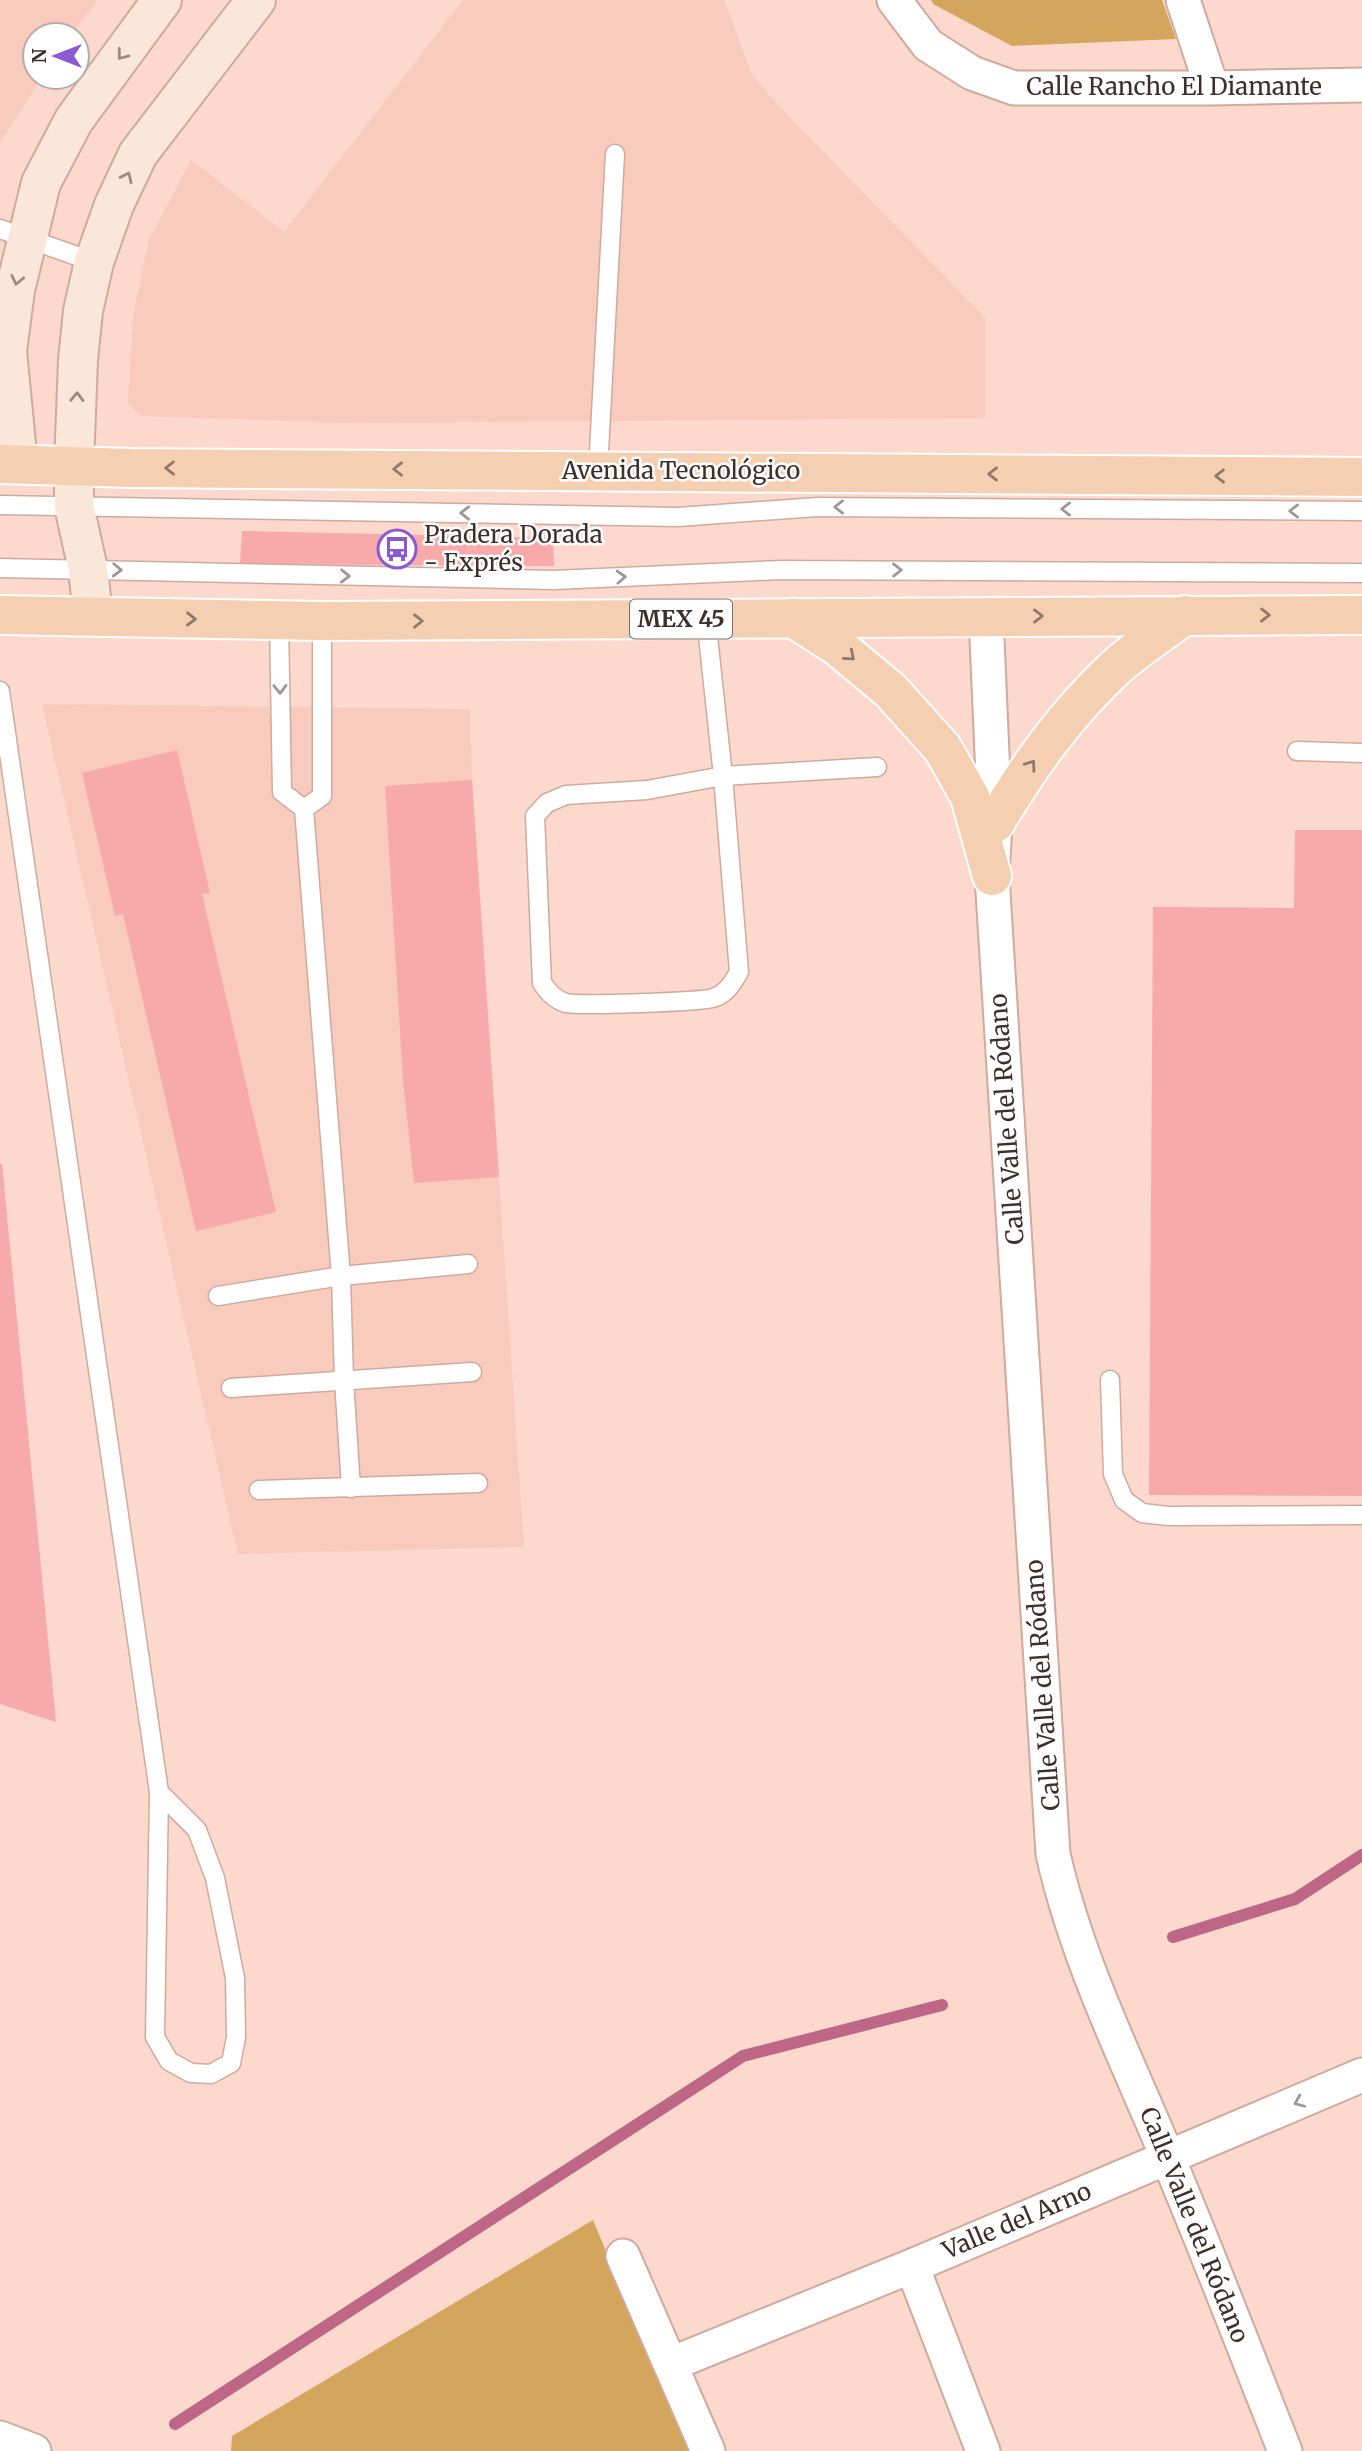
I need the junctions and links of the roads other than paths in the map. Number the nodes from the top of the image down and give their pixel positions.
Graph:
1 (162, 0) edge
2 (256, 0) edge
3 (894, 0) edge
4 (1183, 0) edge
5 (1362, 85) edge
6 (1212, 88) junction
7 (615, 154) dead end
8 (13, 234) edge
9 (94, 261) junction
10 (3, 351) edge
11 (9, 464) edge
12 (74, 465) junction
13 (598, 470) junction
14 (1362, 477) edge
15 (0, 505) edge
16 (74, 506) junction
17 (1362, 511) edge
18 (0, 568) edge
19 (88, 569) junction
20 (1362, 573) edge
21 (0, 615) edge
22 (93, 615) junction
23 (1185, 615) junction
24 (1362, 615) edge
25 (986, 616) junction
26 (706, 618) junction
27 (793, 618) junction
28 (279, 621) junction
29 (321, 621) junction
30 (0, 691) edge
31 (1297, 751) dead end
32 (1362, 752) edge
33 (877, 767) dead end
34 (723, 776) junction
35 (303, 809) junction
36 (995, 823) junction
37 (992, 876) junction
38 (468, 1264) dead end
39 (341, 1276) junction
40 (218, 1296) dead end
41 (472, 1371) dead end
42 (344, 1380) junction
43 (1111, 1380) dead end
44 (231, 1388) dead end
45 (478, 1483) dead end
46 (351, 1488) junction
47 (258, 1490) dead end
48 (1362, 1515) edge
49 (159, 1792) junction
50 (1362, 2076) edge
51 (1167, 2157) junction
52 (623, 2256) dead end
53 (912, 2266) junction
54 (671, 2364) junction
55 (0, 2438) edge
56 (34, 2451) edge
57 (708, 2451) edge
58 (983, 2451) edge
59 (1285, 2451) edge

1 -> 8 street
9 -> 2 street
3 - 6 street, Calle Rancho El Diamante
4 - 6 street
5 - 6 street, Calle Rancho El Diamante
7 - 13 lane
8 - 9 lane
8 -> 10 street
12 -> 9 street
10 - 11 street
11 - 12 main road, Avenida Tecnológico
13 -> 12 main road, Avenida Tecnológico
12 - 16 street
14 -> 13 main road, Avenida Tecnológico
15 - 16 lane
17 -> 16 lane
16 - 19 street
18 - 19 lane
19 -> 20 lane
19 - 22 street
21 - 22 main road, MEX 45
22 -> 28 main road, MEX 45
23 -> 24 main road, MEX 45
25 -> 23 main road, MEX 45
36 -> 23 main road
25 - 27 main road, MEX 45
25 - 36 street, Calle Valle del Ródano
26 - 27 main road, MEX 45
29 -> 26 main road, MEX 45
26 - 34 lane
27 -> 37 main road
28 - 29 main road, MEX 45
28 -> 35 lane
29 - 35 lane
30 - 49 lane
31 - 32 lane
33 - 34 lane
34 - 34 lane
35 - 39 lane
36 - 37 street, Calle Valle del Ródano
37 - 51 street, Calle Valle del Ródano
38 - 39 lane
39 - 40 lane
39 - 42 lane
41 - 42 lane
42 - 44 lane
42 - 46 lane
43 - 48 lane
45 - 46 lane
46 - 47 lane
49 - 49 lane
50 -> 51 street, Valle del Arno
51 - 53 street, Valle del Arno
51 - 59 street, Calle Valle del Ródano
52 - 54 street
53 - 54 street, Valle del Arno
53 - 58 street
54 - 57 street
55 - 56 street

